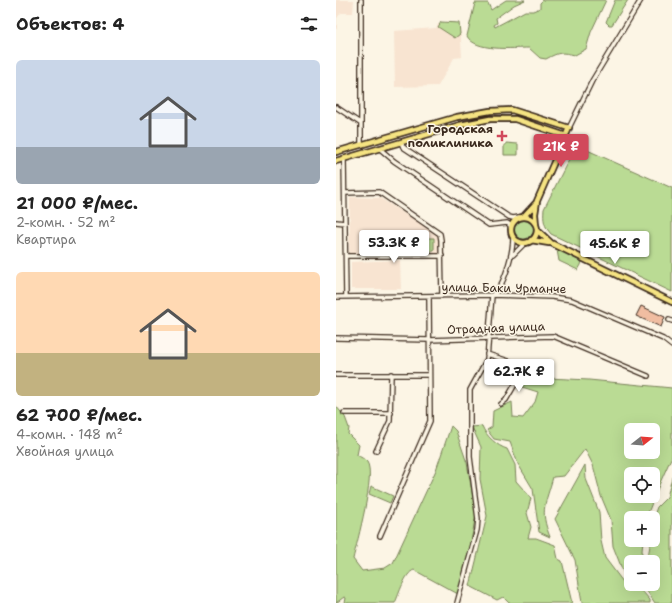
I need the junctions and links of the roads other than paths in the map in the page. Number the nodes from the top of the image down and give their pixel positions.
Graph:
1 (361, 0) edge
2 (641, 0) edge
3 (336, 107) edge
4 (476, 113) junction
5 (527, 114) junction
6 (477, 121) junction
7 (524, 122) junction
8 (360, 123) junction
9 (569, 128) junction
10 (410, 130) junction
11 (566, 136) junction
12 (413, 138) junction
13 (401, 142) junction
14 (360, 145) junction
15 (379, 148) junction
16 (336, 152) edge
17 (344, 159) junction
18 (336, 161) edge
19 (345, 193) junction
20 (537, 201) junction
21 (509, 217) junction
22 (521, 217) junction
23 (336, 222) edge
24 (345, 222) junction
25 (507, 223) junction
26 (537, 227) junction
27 (511, 232) junction
28 (513, 237) junction
29 (531, 240) junction
30 (525, 243) junction
31 (551, 243) junction
32 (346, 256) junction
33 (442, 256) junction
34 (512, 256) junction
35 (492, 295) junction
36 (429, 296) junction
37 (442, 296) junction
38 (336, 297) edge
39 (346, 297) junction
40 (672, 302) edge
41 (336, 338) edge
42 (489, 338) junction
43 (429, 340) junction
44 (672, 346) edge
45 (487, 354) junction
46 (391, 374) junction
47 (336, 375) edge
48 (429, 375) junction
49 (648, 376) dead end
50 (501, 404) dead end
51 (344, 413) dead end
52 (391, 413) junction
53 (376, 451) dead end
54 (380, 536) dead end
55 (457, 603) edge

1 - 8 street
2 - 9 street
3 - 8 street
4 - 5 main road
4 - 6 main road
4 - 10 main road
5 - 7 main road
5 - 9 main road
6 - 7 main road
6 - 12 main road
7 - 11 main road
8 - 14 street
9 - 11 main road
10 - 12 main road
10 - 14 main road
11 - 20 main road
12 - 13 main road
13 - 15 main road
13 - 21 street
14 - 16 main road
15 - 17 main road
15 - 25 street
17 - 18 main road
17 - 19 street
19 - 24 street
19 - 33 street
20 - 22 main road
20 - 26 main road
21 - 22 street
21 - 25 street
22 - 26 main road
22 - 27 main road
23 - 24 street
24 - 32 street
25 - 27 street
26 - 29 main road
26 - 31 main road
27 - 28 main road
28 - 30 main road
28 - 34 street
29 - 30 main road
29 - 31 main road
30 - 34 street
31 - 40 main road
32 - 33 street
32 - 39 street
33 - 37 street
34 - 35 street
35 - 37 street, улица Баки Урманче
35 - 42 street
35 - 44 street, улица Баки Урманче
36 - 37 street, улица Баки Урманче
36 - 39 street, улица Баки Урманче
36 - 43 street
38 - 39 street, улица Баки Урманче
41 - 43 street, Отрадная улица
42 - 43 street, Отрадная улица
42 - 45 street
42 - 49 street, Отрадная улица
43 - 48 street
45 - 50 street
45 - 55 street
46 - 47 street
46 - 48 street
46 - 52 street
48 - 54 street
51 - 52 street
52 - 53 street

